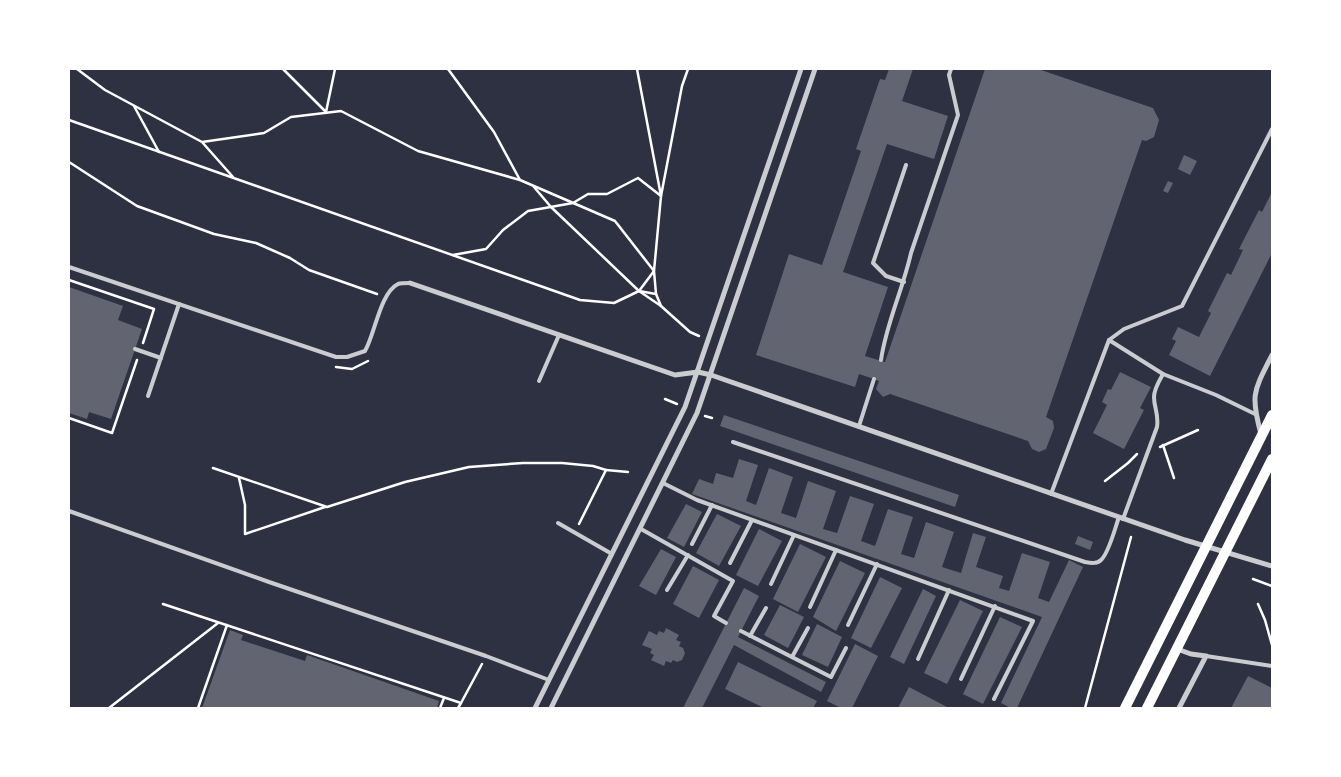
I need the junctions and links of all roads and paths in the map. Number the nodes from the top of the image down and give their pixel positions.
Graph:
1 (77, 69) edge
2 (283, 69) edge
3 (334, 69) edge
4 (448, 69) edge
5 (638, 69) edge
6 (688, 69) edge
7 (801, 69) edge
8 (815, 69) edge
9 (952, 69) edge
10 (133, 105) junction
11 (326, 112) junction
12 (69, 120) edge
13 (1272, 129) edge
14 (202, 142) junction
15 (159, 152) junction
16 (69, 162) edge
17 (906, 165) dead end
18 (234, 178) junction
19 (520, 180) junction
20 (533, 186) junction
21 (661, 196) junction
22 (574, 203) junction
23 (551, 207) junction
24 (452, 255) junction
25 (69, 267) edge
26 (654, 271) junction
27 (69, 280) edge
28 (904, 282) junction
29 (410, 283) joint
30 (639, 291) junction
31 (656, 294) junction
32 (386, 297) junction
33 (178, 304) junction
34 (661, 306) junction
35 (559, 335) junction
36 (702, 337) dead end
37 (1109, 340) junction
38 (135, 349) dead end
39 (140, 351) junction
40 (1272, 355) edge
41 (161, 358) junction
42 (372, 358) dead end
43 (881, 360) dead end
44 (332, 365) dead end
45 (698, 372) junction
46 (1162, 374) junction
47 (711, 375) junction
48 (874, 379) dead end
49 (539, 381) dead end
50 (148, 396) dead end
51 (665, 399) dead end
52 (678, 404) dead end
53 (1255, 414) junction
54 (704, 415) dead end
55 (1272, 415) edge
56 (69, 418) edge
57 (712, 418) dead end
58 (859, 426) junction
59 (1157, 427) junction
60 (1198, 430) dead end
61 (1261, 437) junction
62 (733, 442) dead end
63 (1163, 446) junction
64 (1148, 453) junction
65 (1272, 459) edge
66 (213, 468) dead end
67 (606, 470) junction
68 (628, 472) dead end
69 (239, 477) junction
70 (1174, 478) dead end
71 (1105, 481) dead end
72 (663, 483) junction
73 (1051, 494) junction
74 (712, 505) junction
75 (327, 506) junction
76 (69, 510) edge
77 (1121, 518) junction
78 (752, 520) junction
79 (558, 523) dead end
80 (641, 529) junction
81 (575, 532) junction
82 (794, 534) junction
83 (1131, 537) dead end
84 (692, 544) dead end
85 (1206, 546) junction
86 (836, 550) junction
87 (1226, 552) junction
88 (612, 554) junction
89 (688, 555) junction
90 (730, 563) dead end
91 (877, 564) junction
92 (1272, 566) edge
93 (1253, 579) dead end
94 (770, 584) dead end
95 (1272, 586) edge
96 (667, 590) dead end
97 (949, 590) junction
98 (163, 604) dead end
99 (1258, 604) dead end
100 (995, 606) junction
101 (810, 607) dead end
102 (766, 608) dead end
103 (219, 622) junction
104 (726, 623) dead end
105 (227, 625) junction
106 (848, 625) dead end
107 (808, 628) dead end
108 (741, 631) dead end
109 (750, 636) junction
110 (1272, 645) edge
111 (846, 648) dead end
112 (1177, 649) junction
113 (486, 656) junction
114 (1206, 656) junction
115 (792, 657) junction
116 (918, 659) dead end
117 (1272, 666) edge
118 (961, 679) dead end
119 (549, 680) junction
120 (444, 698) junction
121 (994, 699) dead end
122 (461, 703) junction
123 (109, 708) edge
124 (198, 708) edge
125 (440, 708) edge
126 (458, 708) edge
127 (535, 708) edge
128 (551, 708) edge
129 (1085, 708) edge
130 (1125, 708) edge
131 (1147, 708) edge
132 (1179, 708) edge

1 - 10 path
2 - 11 path
3 - 11 path
4 - 19 path
5 - 21 path
6 - 21 path
7 - 45 street
8 - 47 street
9 - 28 lane
10 - 14 path
10 - 15 path
11 - 14 path
11 - 19 path
12 - 15 path
13 - 37 lane
14 - 18 path
15 - 18 path
16 - 32 path
17 - 28 lane
18 - 24 path
19 - 20 path
20 - 22 path
20 - 23 path
21 - 22 path
21 - 26 path
22 - 23 path
22 - 26 path
23 - 24 path
23 - 30 path
24 - 30 path
25 - 33 lane
26 - 30 path
26 - 31 path
27 - 39 path
28 - 43 lane
29 - 32 lane
29 - 35 street
30 - 31 path
30 - 34 path
31 - 34 path
32 - 33 lane
33 - 41 lane
34 - 36 path
35 - 45 street
35 - 49 lane
37 - 46 lane
37 - 73 lane
38 - 39 lane
39 - 41 lane
39 - 56 path
40 - 53 street
41 - 50 lane
42 - 44 path
45 - 47 street
45 - 88 street
46 - 53 lane
46 - 59 lane
47 - 58 street
47 - 72 street
48 - 58 lane
51 - 52 path
53 - 61 street
54 - 57 path
55 - 61 main road
58 - 73 street
59 - 63 path
59 - 64 lane
60 - 63 path
61 - 85 main road
62 - 77 lane
63 - 64 path
63 - 70 path
64 - 71 path
64 - 77 lane
65 - 87 main road
66 - 69 path
67 - 68 path
67 - 75 path
67 - 81 path
69 - 75 path
69 - 75 path
72 - 74 lane
72 - 80 street
73 - 77 street
74 - 78 lane
74 - 84 lane
76 - 113 lane
77 - 85 street
78 - 82 lane
78 - 90 lane
79 - 81 lane
80 - 89 lane
80 - 128 street
81 - 88 lane
82 - 86 lane
82 - 94 lane
83 - 129 path
85 - 87 street
85 - 130 main road
86 - 91 lane
86 - 101 lane
87 - 92 street
87 - 112 main road
88 - 119 street
89 - 96 lane
89 - 104 lane
91 - 97 lane
91 - 106 lane
93 - 95 path
97 - 100 lane
97 - 116 lane
98 - 103 path
99 - 110 path
100 - 118 lane
100 - 121 lane
102 - 109 lane
103 - 105 path
103 - 123 path
105 - 120 path
105 - 124 path
107 - 115 lane
108 - 109 lane
109 - 115 lane
111 - 115 lane
112 - 114 street
112 - 131 main road
113 - 119 lane
113 - 122 path
114 - 117 lane
114 - 132 street
119 - 127 street
120 - 122 path
120 - 125 path
122 - 126 path

